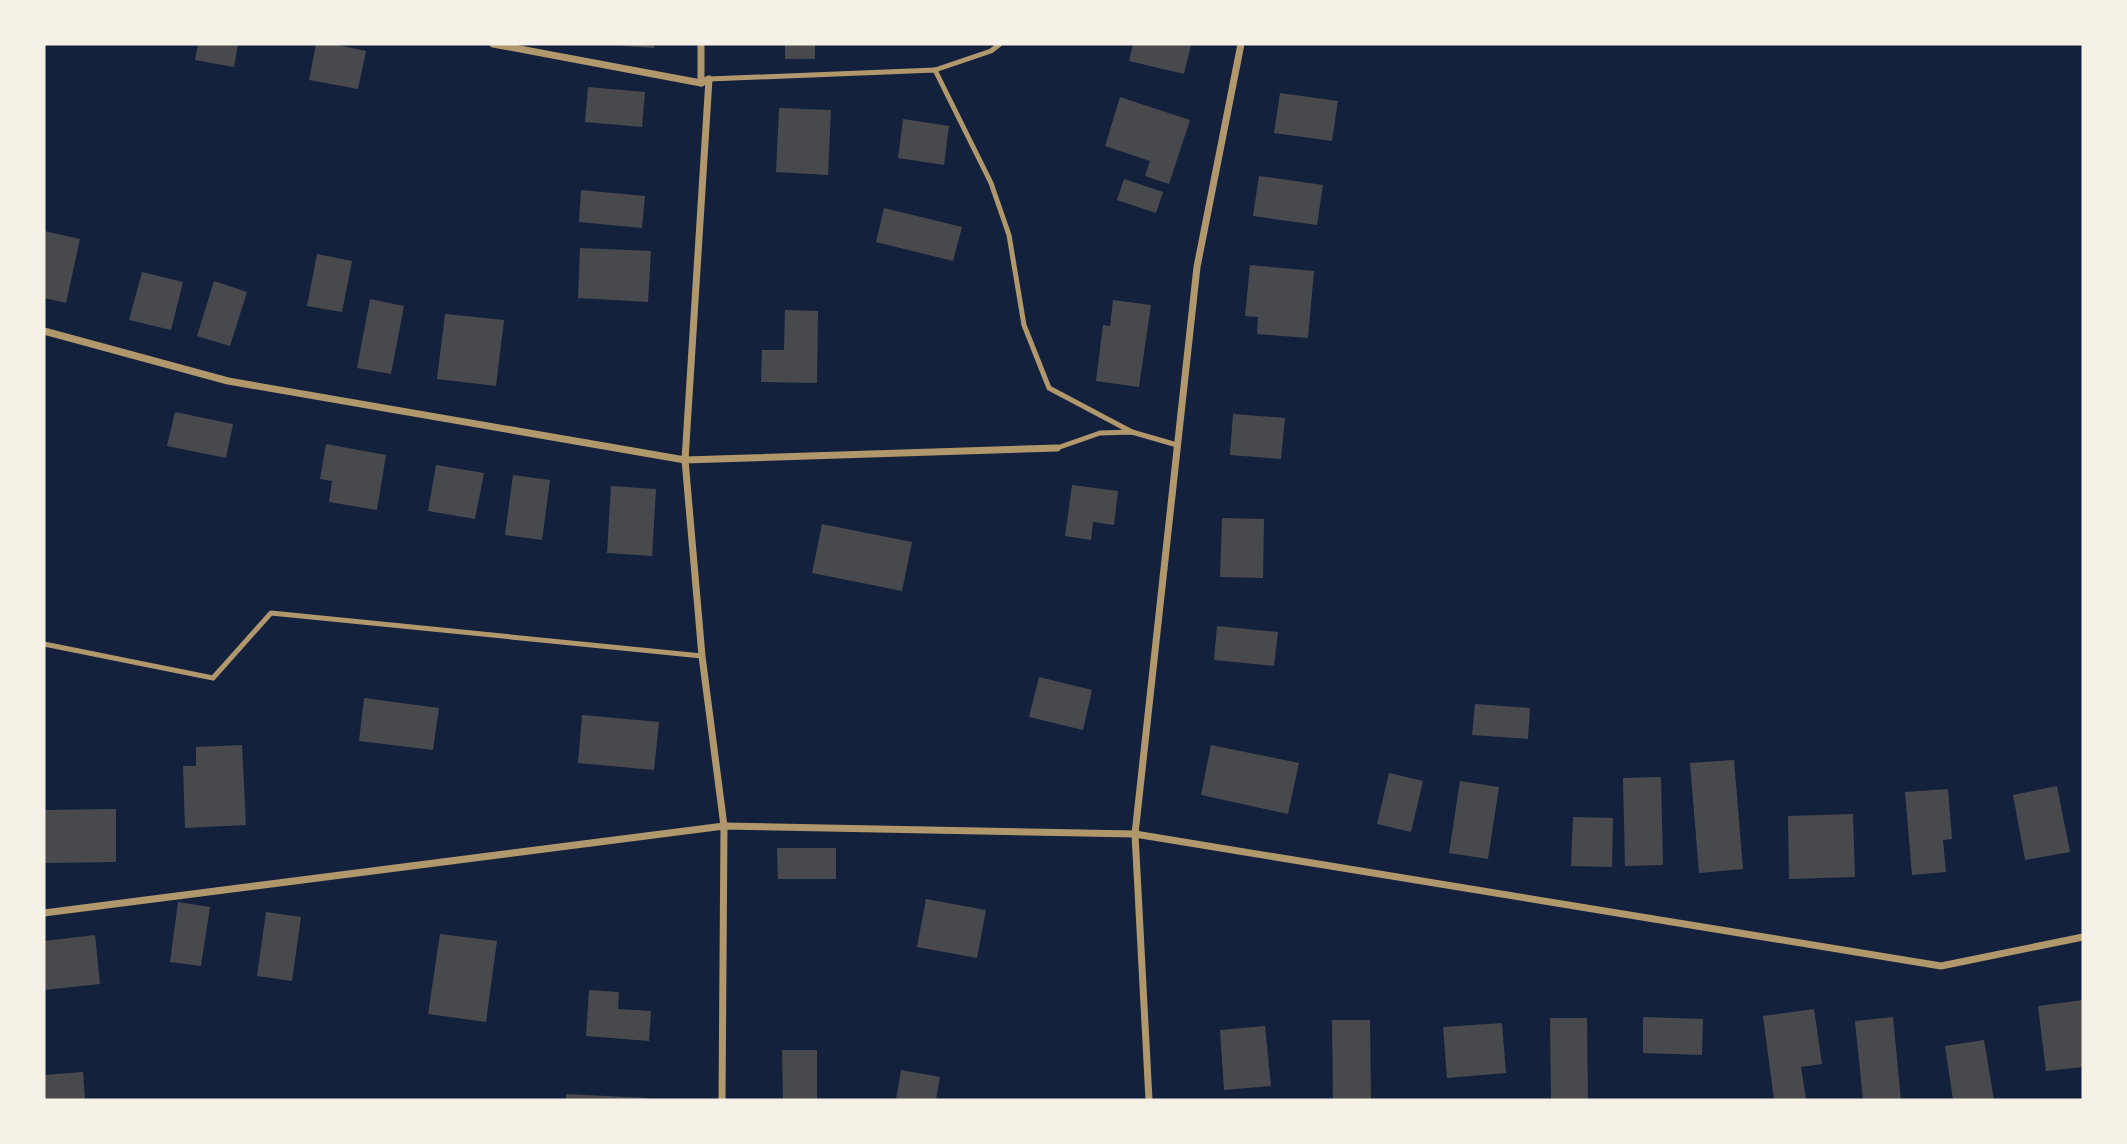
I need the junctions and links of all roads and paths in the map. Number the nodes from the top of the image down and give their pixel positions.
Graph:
1 (493, 44) edge
2 (701, 44) edge
3 (1000, 44) edge
4 (1241, 44) edge
5 (935, 70) junction
6 (709, 79) junction
7 (701, 83) junction
8 (44, 331) edge
9 (1132, 432) junction
10 (1177, 445) junction
11 (1057, 448) joint
12 (685, 460) junction
13 (44, 644) edge
14 (702, 656) junction
15 (724, 826) junction
16 (1135, 834) junction
17 (44, 913) edge
18 (2083, 937) edge
19 (722, 1100) edge
20 (1149, 1100) edge

1 - 7 street
2 - 7 street
3 - 5 lane
4 - 10 street
5 - 6 lane
5 - 9 lane
6 - 7 street
6 - 12 street
8 - 12 street
9 - 10 lane
9 - 11 lane
10 - 16 street
11 - 12 street
12 - 14 street
13 - 14 lane
14 - 15 street
15 - 16 street
15 - 17 street
15 - 19 street
16 - 18 street
16 - 20 street

